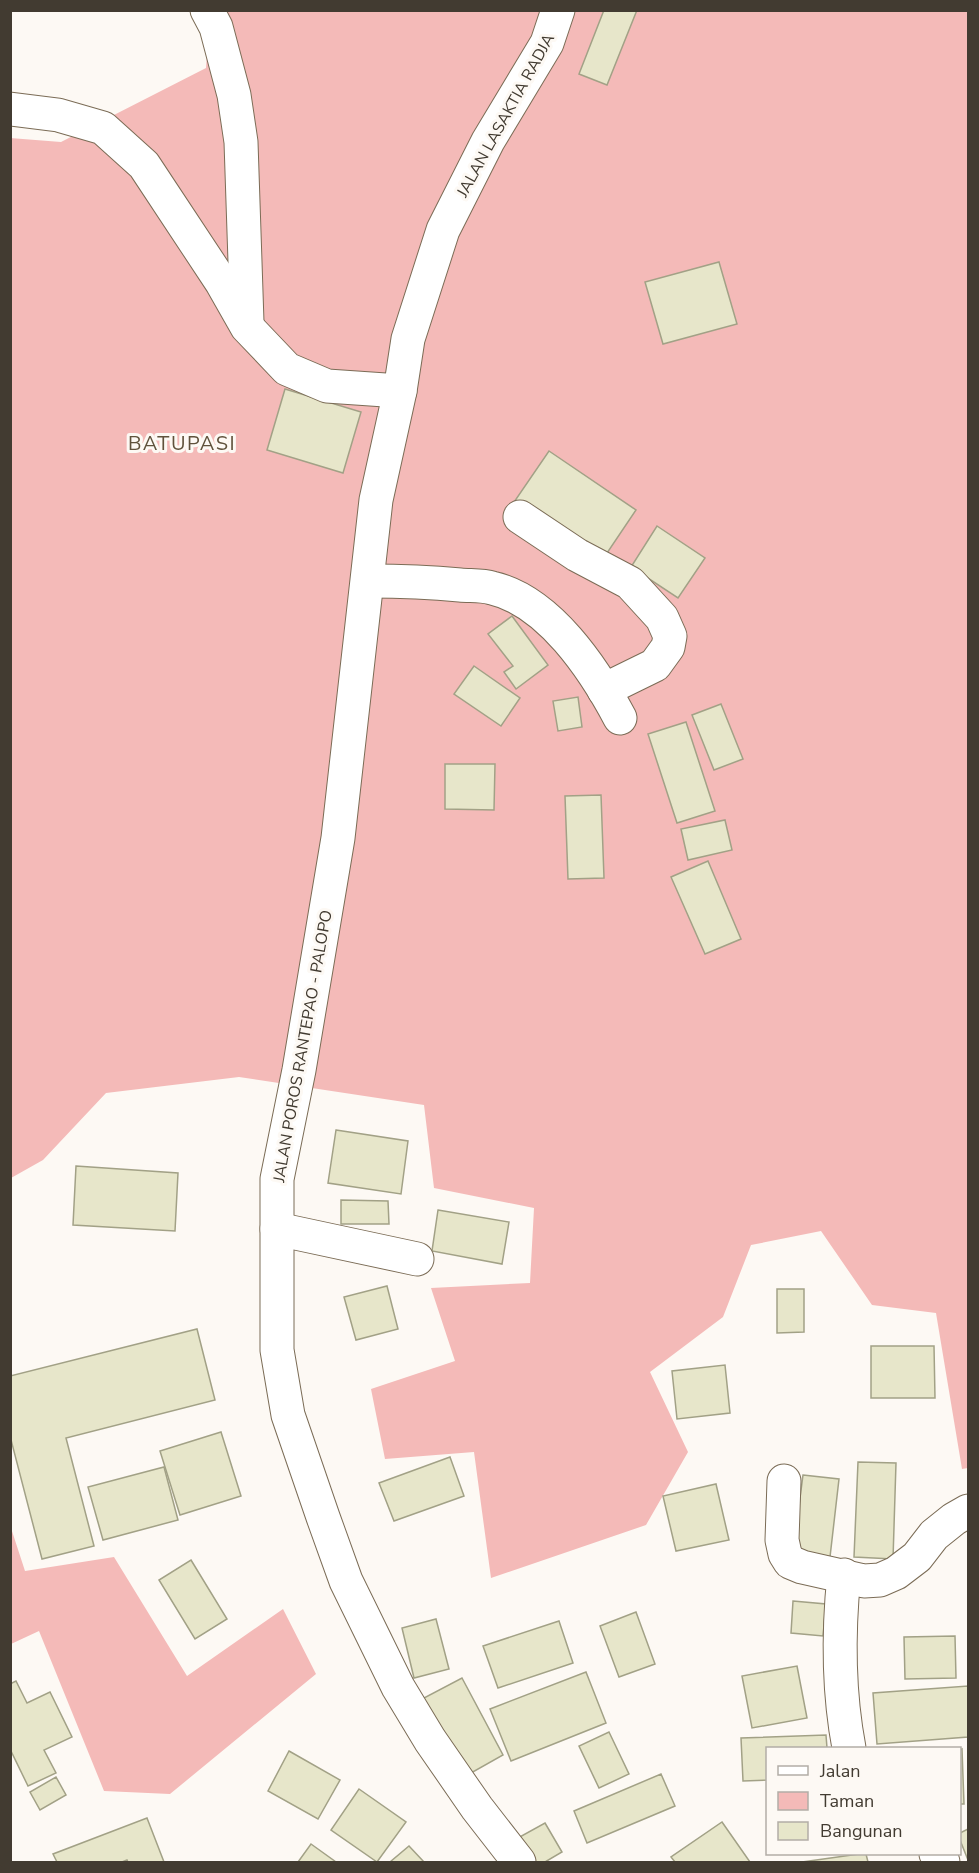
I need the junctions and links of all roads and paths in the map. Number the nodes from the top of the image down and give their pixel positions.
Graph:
1 (207, 10) edge
2 (558, 10) edge
3 (10, 109) edge
4 (247, 327) junction
5 (400, 391) junction
6 (520, 517) dead end
7 (368, 581) junction
8 (604, 690) junction
9 (620, 718) dead end
10 (277, 1229) junction
11 (417, 1260) dead end
12 (784, 1481) dead end
13 (969, 1511) edge
14 (844, 1575) junction
15 (849, 1747) edge
16 (519, 1863) edge

1 - 4 main road
2 - 5 main road, JALAN LASAKTIA RADJA
3 - 4 main road
4 - 5 main road
5 - 7 main road, JALAN POROS RANTEPAO - PALOPO
6 - 8 main road
7 - 8 main road
7 - 10 main road, JALAN POROS RANTEPAO - PALOPO
8 - 9 main road
10 - 11 main road
10 - 16 main road, JALAN POROS RANTEPAO - PALOPO
12 - 14 main road
13 - 14 main road
14 - 15 main road

